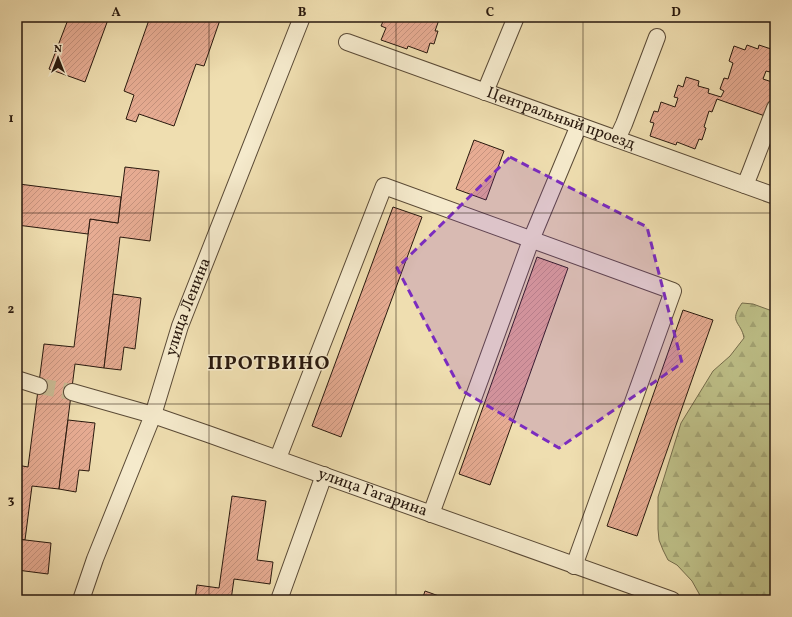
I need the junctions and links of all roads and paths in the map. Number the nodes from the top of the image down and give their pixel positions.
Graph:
1 (302, 17) edge
2 (516, 17) edge
3 (657, 38) dead end
4 (347, 42) dead end
5 (485, 92) junction
6 (775, 108) edge
7 (578, 125) junction
8 (616, 139) junction
9 (745, 185) junction
10 (775, 196) edge
11 (531, 240) junction
12 (17, 379) edge
13 (39, 386) tunnel mouth
14 (72, 392) tunnel mouth
15 (153, 415) junction
16 (278, 458) junction
17 (324, 475) junction
18 (431, 514) junction
19 (574, 566) junction
20 (81, 600) edge
21 (279, 600) edge
22 (672, 600) edge

1 - 15 street, улица Ленина
2 - 5 street
3 - 8 street
4 - 5 street, Центральный проезд
5 - 7 street, Центральный проезд
6 - 9 street
7 - 8 street, Центральный проезд
7 - 11 street
8 - 9 street, Центральный проезд
9 - 10 street, Центральный проезд
11 - 16 street
11 - 18 street
11 - 19 street
12 - 13 street
14 - 15 street, улица Гагарина
15 - 16 street, улица Гагарина
15 - 20 street, улица Ленина
16 - 17 street, улица Гагарина
17 - 18 street, улица Гагарина
17 - 21 street
18 - 19 street, улица Гагарина
19 - 22 street, улица Гагарина

